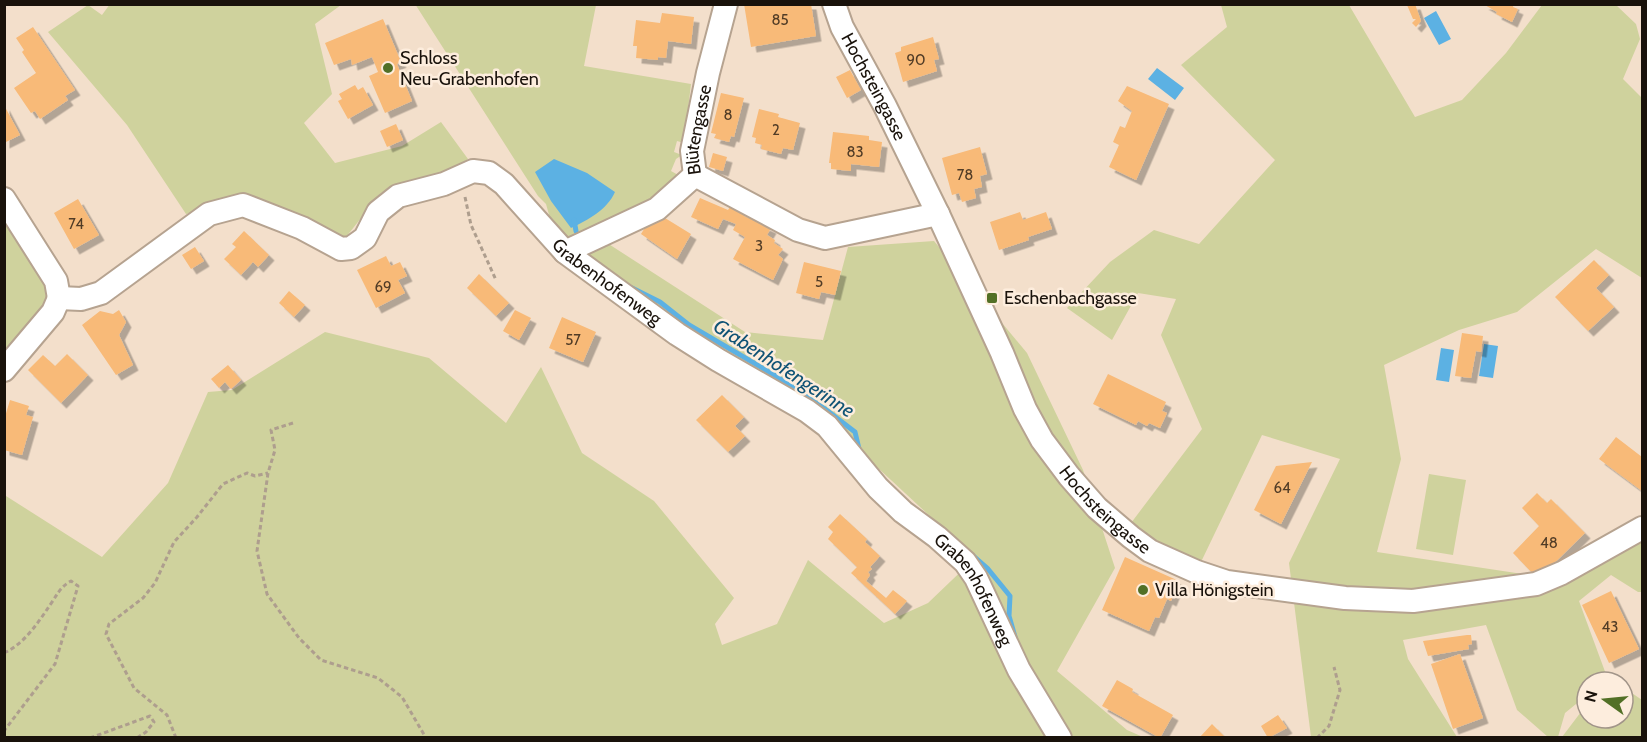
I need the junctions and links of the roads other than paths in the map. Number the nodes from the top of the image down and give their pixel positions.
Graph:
1 (726, 4) edge
2 (834, 4) edge
3 (695, 175) junction
4 (4, 199) edge
5 (938, 214) junction
6 (565, 252) junction
7 (59, 298) junction
8 (4, 370) edge
9 (1642, 528) edge
10 (1060, 738) edge

1 - 3 street, Blütengasse
2 - 5 street, Hochsteingasse
3 - 5 street
3 - 6 street, Blütengasse
4 - 7 street
5 - 9 street, Hochsteingasse
6 - 7 street, Grabenhofenweg
6 - 10 street, Grabenhofenweg
7 - 8 street

